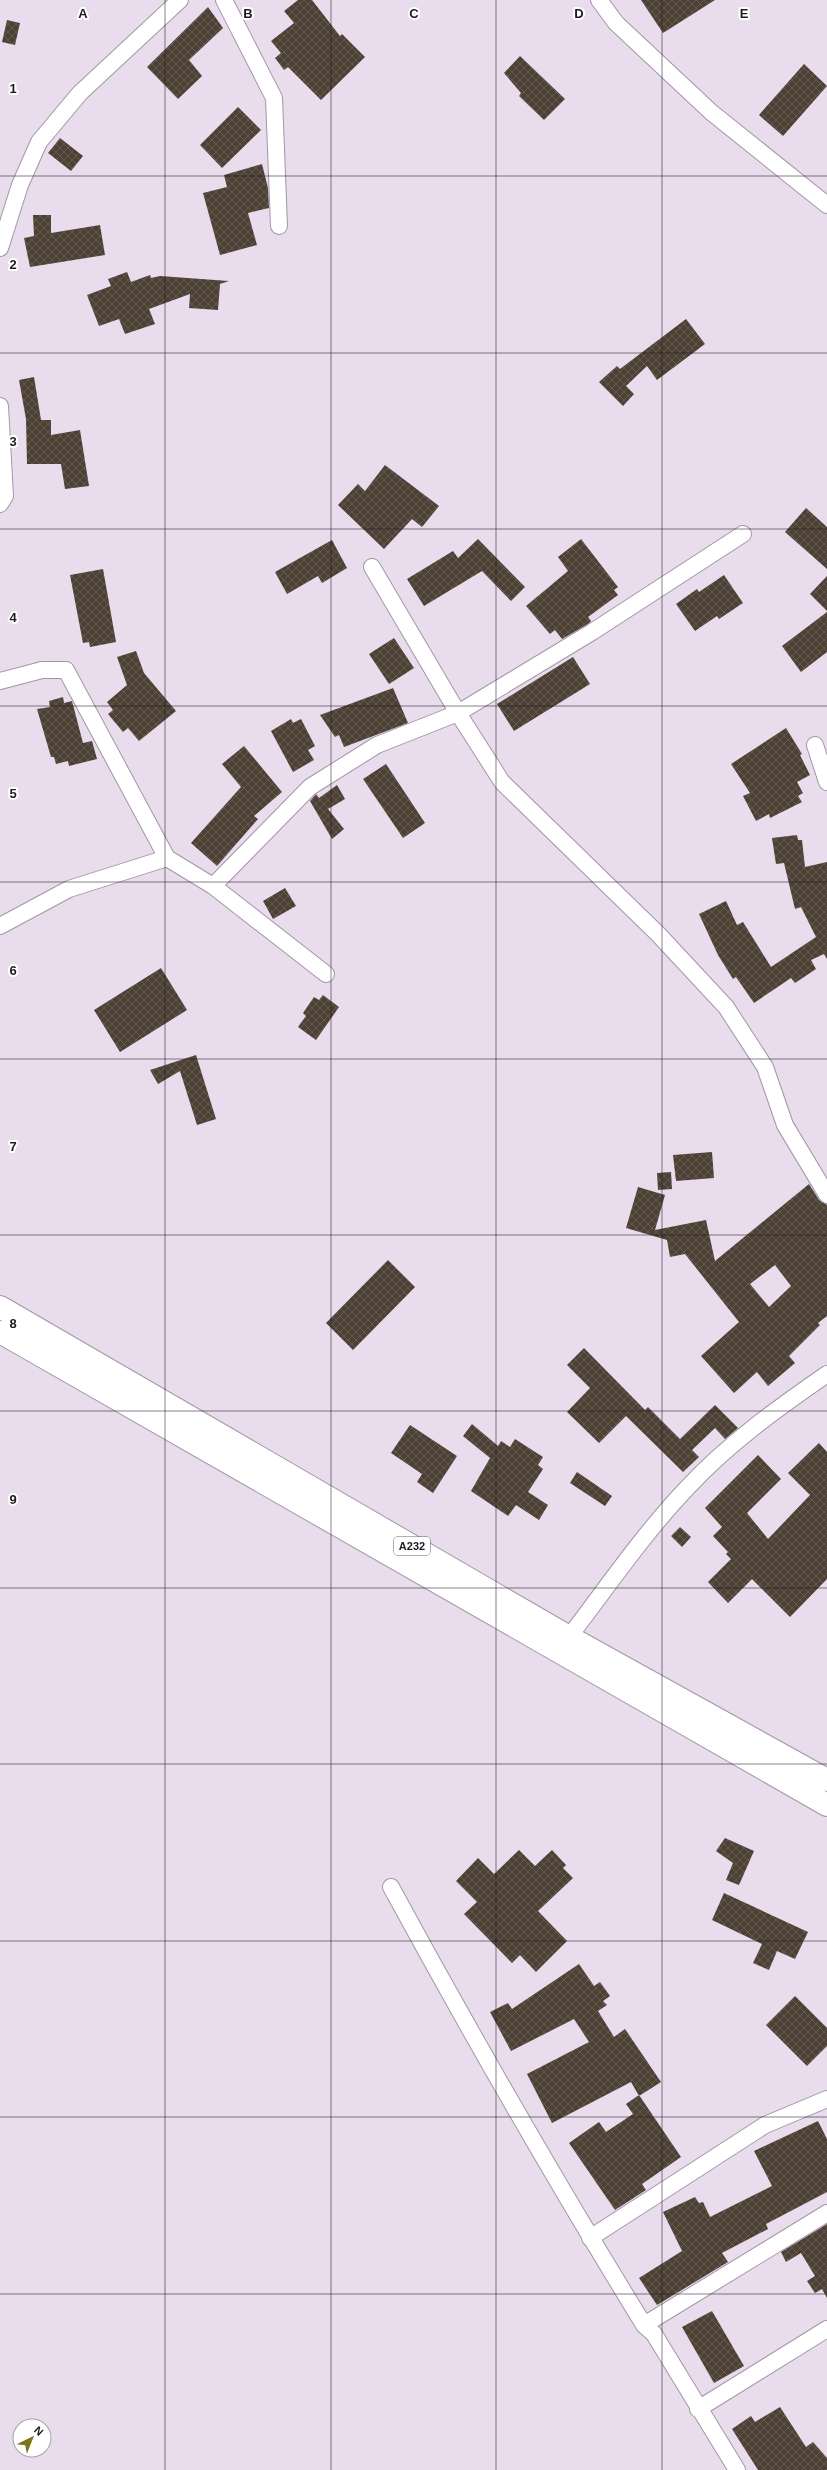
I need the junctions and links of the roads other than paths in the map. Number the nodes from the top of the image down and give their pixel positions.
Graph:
1 (180, 0) edge
2 (224, 0) edge
3 (599, 0) edge
4 (827, 205) edge
5 (279, 226) dead end
6 (0, 248) edge
7 (0, 406) edge
8 (0, 504) edge
9 (743, 534) dead end
10 (372, 567) dead end
11 (0, 681) edge
12 (458, 713) junction
13 (815, 745) dead end
14 (827, 782) edge
15 (167, 858) junction
16 (214, 886) junction
17 (0, 926) edge
18 (326, 974) dead end
19 (827, 1195) edge
20 (0, 1307) edge
21 (0, 1332) edge
22 (827, 1374) edge
23 (569, 1637) junction
24 (827, 1780) edge
25 (827, 1805) edge
26 (392, 1887) dead end
27 (827, 2099) edge
28 (827, 2213) edge
29 (590, 2238) junction
30 (644, 2325) junction
31 (827, 2329) edge
32 (698, 2408) junction
33 (737, 2470) edge

1 - 6 street
2 - 5 street
3 - 4 street
7 - 8 street
9 - 12 street
10 - 12 street
11 - 15 street
12 - 16 street
12 - 19 street
13 - 14 street
15 - 16 street
15 - 17 street
16 - 18 street
20 - 23 highway, A232
21 - 25 highway, A232
22 - 23 street
23 - 24 highway, A232
26 - 29 street
27 - 29 street
28 - 30 street
29 - 30 street
30 - 32 street
31 - 32 street
32 - 33 street

